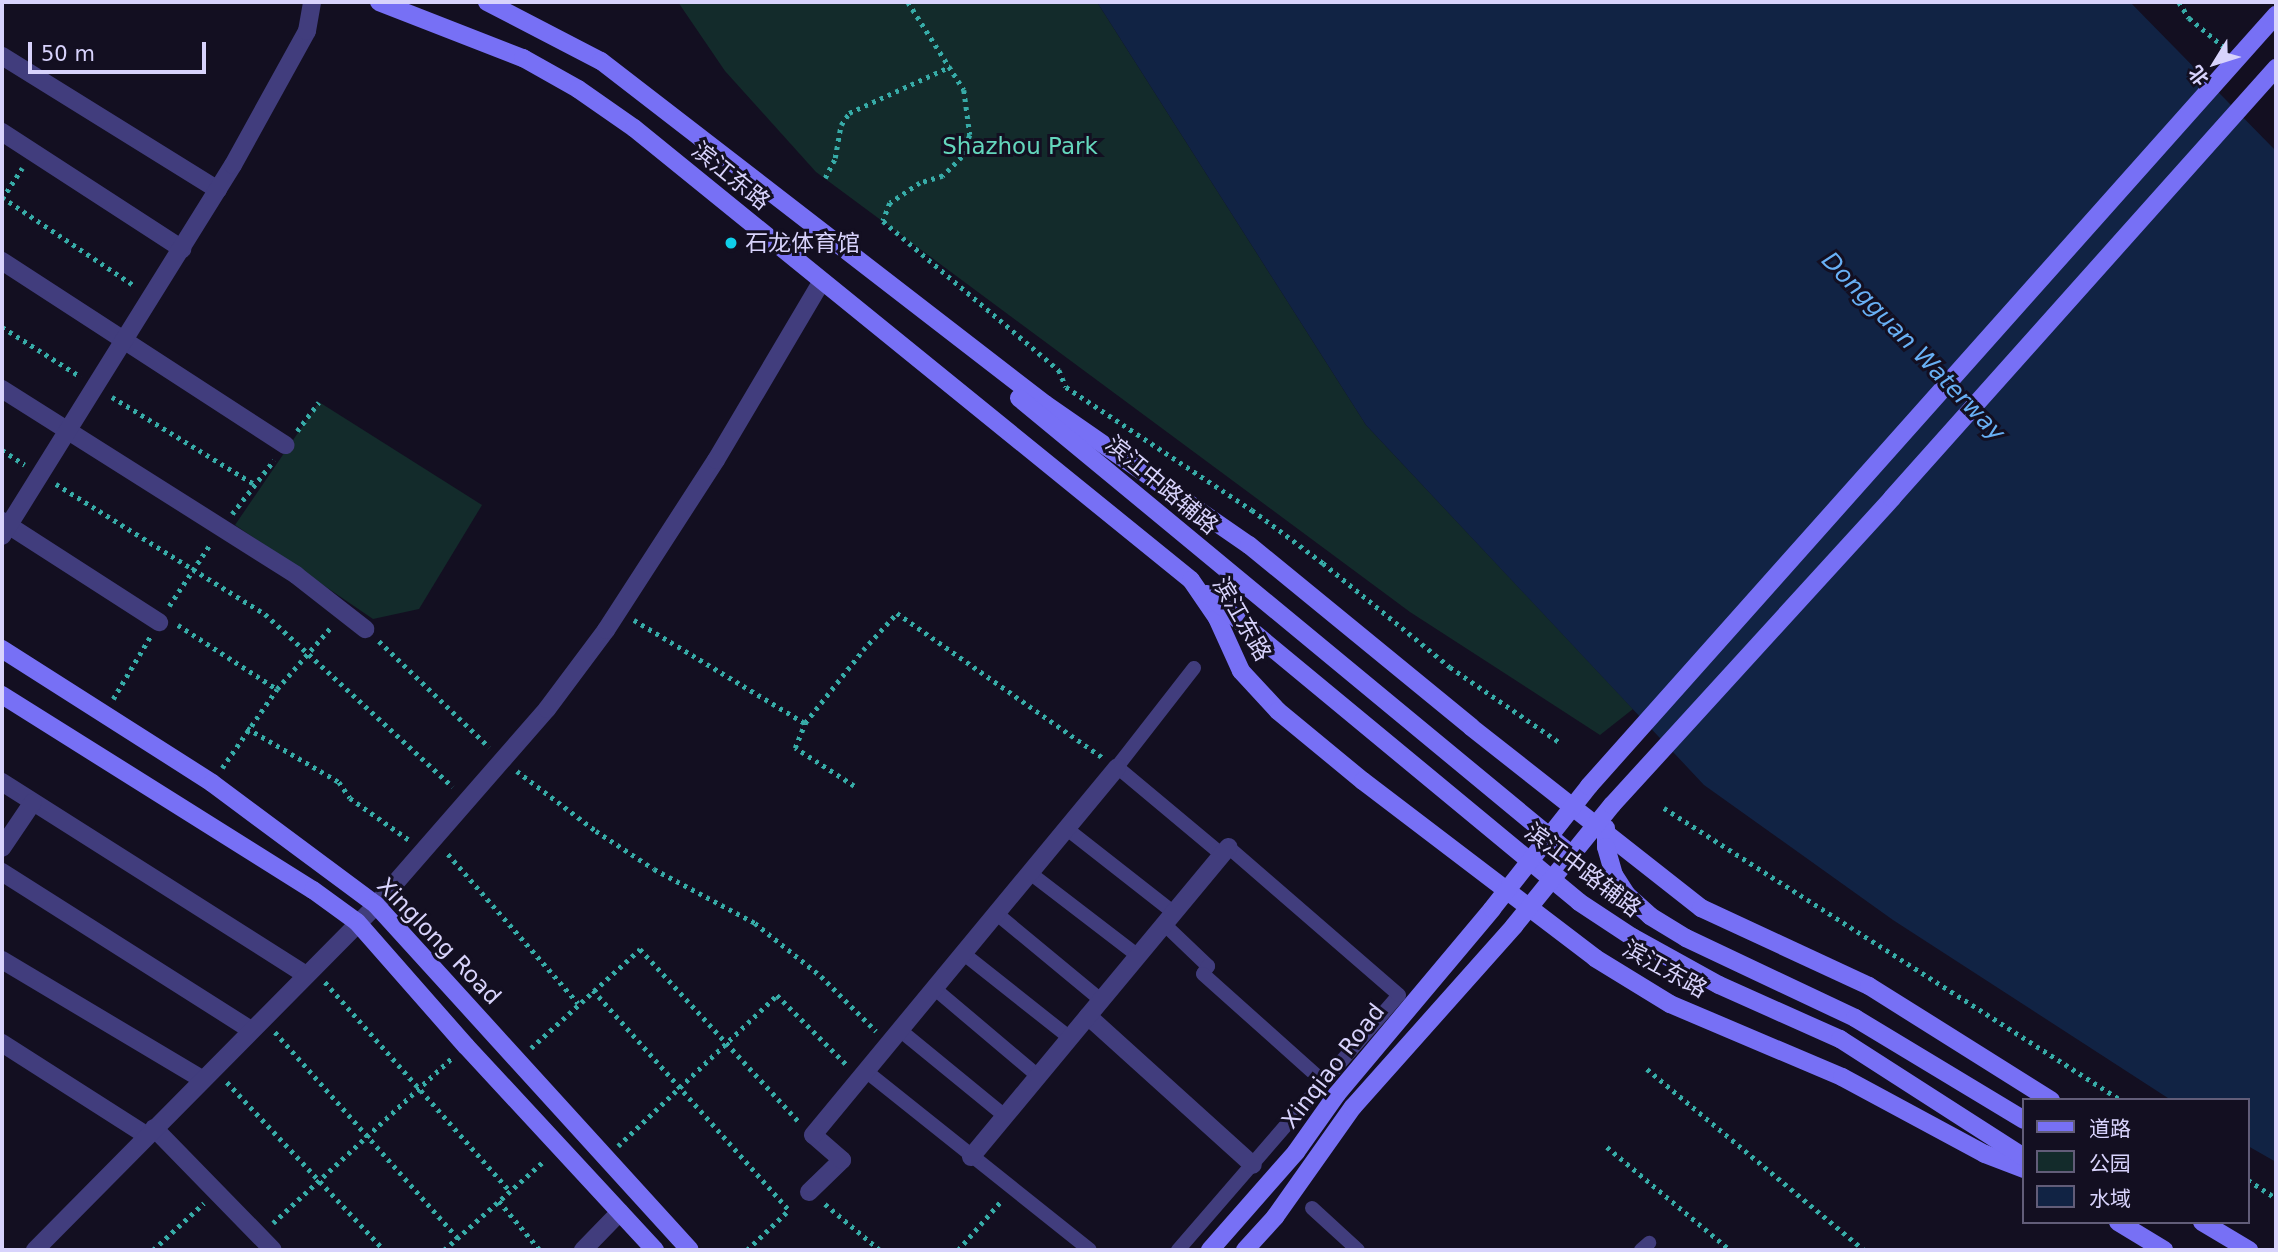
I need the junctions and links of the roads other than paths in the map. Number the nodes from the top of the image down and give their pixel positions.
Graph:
1 (312, 2) edge
2 (379, 2) edge
3 (487, 2) edge
4 (2276, 15) edge
5 (2, 57) edge
6 (2276, 68) edge
7 (2, 132) edge
8 (218, 190) junction
9 (182, 249) junction
10 (2, 261) edge
11 (822, 281) junction
12 (919, 310) junction
13 (124, 340) junction
14 (2, 389) edge
15 (68, 431) junction
16 (285, 445) road end
17 (4, 527) edge
18 (1191, 580) junction
19 (161, 619) road end
20 (365, 629) road end
21 (2, 649) edge
22 (1194, 667) dead end
23 (2, 695) edge
24 (1117, 767) junction
25 (2, 782) edge
26 (33, 802) junction
27 (1612, 805) junction
28 (1067, 829) junction
29 (1550, 836) junction
30 (2, 848) edge
31 (1224, 850) junction
32 (1572, 855) junction
33 (1530, 862) junction
34 (2, 872) edge
35 (1030, 873) junction
36 (1552, 879) junction
37 (376, 905) junction
38 (997, 914) junction
39 (1168, 918) junction
40 (357, 922) junction
41 (964, 954) junction
42 (1138, 956) junction
43 (2, 960) edge
44 (309, 970) junction
45 (935, 989) junction
46 (1101, 1000) junction
47 (1088, 1016) junction
48 (257, 1024) junction
49 (895, 1038) junction
50 (1070, 1038) junction
51 (2, 1043) edge
52 (209, 1074) junction
53 (864, 1076) junction
54 (1038, 1076) junction
55 (1325, 1082) junction
56 (2048, 1098) edge
57 (1005, 1116) junction
58 (2022, 1119) edge
59 (150, 1132) junction
60 (2022, 1156) edge
61 (971, 1157) junction
62 (1253, 1165) junction
63 (2022, 1168) edge
64 (809, 1192) road end
65 (1312, 1208) dead end
66 (620, 1212) junction
67 (2121, 1224) edge
68 (2205, 1224) edge
69 (35, 1250) edge
70 (273, 1250) edge
71 (583, 1250) edge
72 (655, 1250) edge
73 (690, 1250) edge
74 (1090, 1250) edge
75 (1178, 1250) edge
76 (1210, 1250) edge
77 (1245, 1250) edge
78 (1358, 1250) edge
79 (2164, 1250) edge
80 (2249, 1250) edge

1 - 8 street
2 - 11 main road, 滨江东路
3 - 12 main road, 滨江东路
4 - 29 main road, Xinqiao Road
5 - 8 street
6 - 27 main road, Xinqiao Road
7 - 9 street
8 - 9 street
9 - 13 street
10 - 13 street
11 - 18 main road, 滨江东路
11 - 37 street
12 - 29 main road, 滨江中路辅路
12 - 56 main road, 滨江东路
13 - 15 street
13 - 16 street
14 - 15 street
15 - 17 street
15 - 20 street
17 - 19 street
18 - 33 main road, 滨江中路辅路
18 - 63 main road, 滨江东路
21 - 37 main road, Xinglong Road
22 - 24 lane
23 - 40 main road, Xinglong Road
24 - 28 street
24 - 31 lane
25 - 26 street
26 - 30 street
26 - 44 street
27 - 32 main road, Xinqiao Road
27 - 58 main road, 滨江中路辅路
28 - 35 street
28 - 39 lane
29 - 32 main road, 滨江中路辅路
29 - 33 main road, Xinqiao Road
31 - 39 street
31 - 55 lane
32 - 36 main road, Xinqiao Road
33 - 36 main road, 滨江中路辅路
33 - 76 main road, Xinqiao Road
34 - 48 street
35 - 38 street
35 - 42 lane
36 - 60 main road, 滨江中路辅路
36 - 77 main road, Xinqiao Road
37 - 40 street
37 - 73 main road, Xinglong Road
38 - 41 street
38 - 46 lane
39 - 42 street
39 - 55 lane
40 - 44 street
40 - 66 main road, Xinglong Road
41 - 45 street
41 - 50 lane
42 - 46 street
43 - 52 street
44 - 48 street
45 - 49 street
45 - 54 lane
46 - 47 street
47 - 50 street
47 - 62 street
48 - 52 street
49 - 53 street
49 - 57 lane
50 - 54 street
51 - 59 street
52 - 59 street
53 - 61 lane
53 - 64 street
54 - 57 street
55 - 62 lane
57 - 61 street
59 - 69 street
59 - 70 street
61 - 74 lane
62 - 75 lane
65 - 78 lane
66 - 71 street
66 - 72 main road, Xinglong Road
67 - 79 main road
68 - 80 main road

